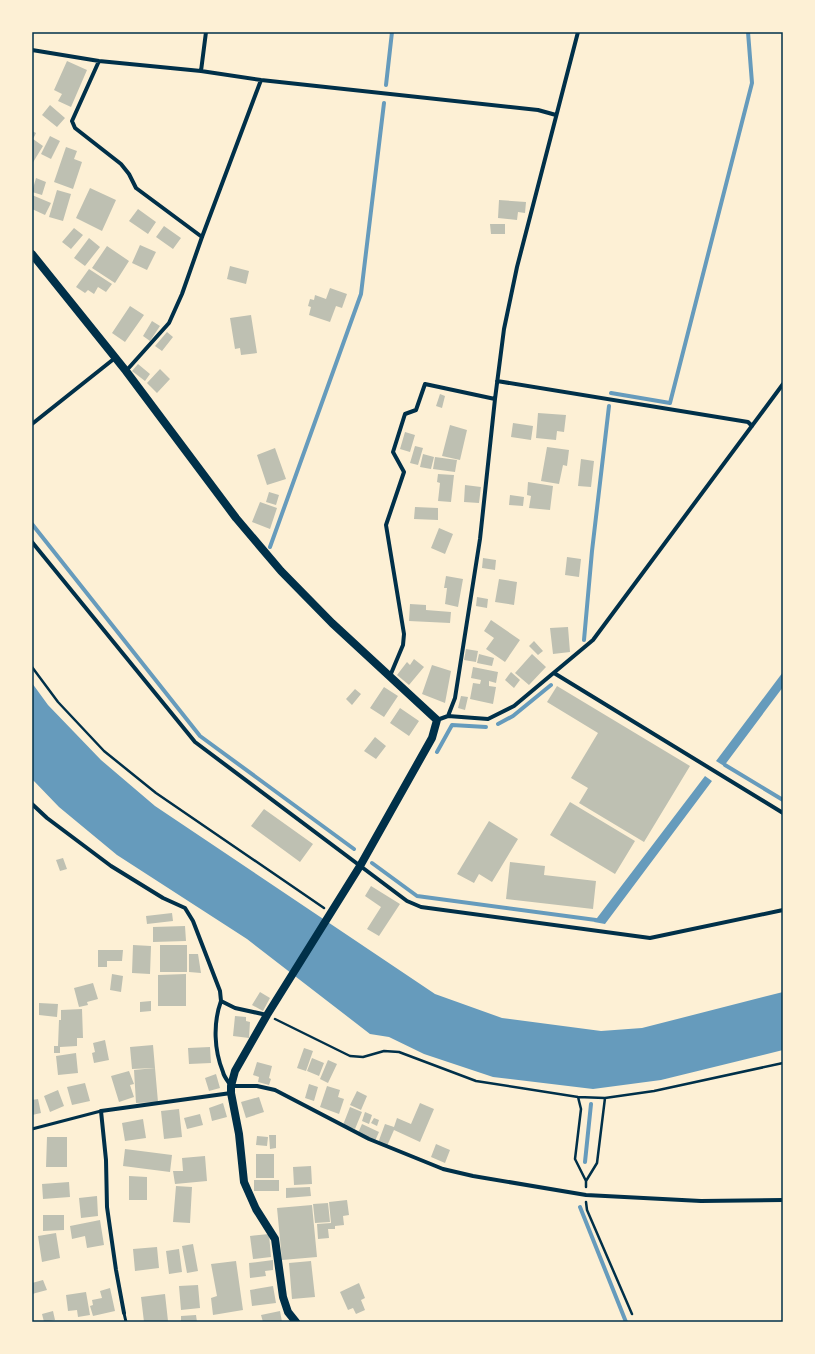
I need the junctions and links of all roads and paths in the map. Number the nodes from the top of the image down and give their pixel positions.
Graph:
1 (206, 32) edge
2 (578, 32) edge
3 (32, 50) edge
4 (99, 61) junction
5 (201, 71) junction
6 (261, 80) junction
7 (556, 114) junction
8 (202, 236) junction
9 (32, 254) edge
10 (116, 357) junction
11 (126, 371) junction
12 (497, 381) junction
13 (783, 384) edge
14 (495, 399) junction
15 (32, 424) edge
16 (752, 426) junction
17 (32, 542) edge
18 (32, 667) edge
19 (554, 673) junction
20 (390, 677) junction
21 (448, 716) junction
22 (437, 720) junction
23 (32, 804) edge
24 (783, 813) edge
25 (360, 866) junction
26 (783, 910) edge
27 (331, 913) junction
28 (221, 1001) junction
29 (267, 1015) junction
30 (783, 1062) edge
31 (231, 1089) junction
32 (578, 1097) junction
33 (606, 1098) junction
34 (101, 1111) junction
35 (32, 1129) edge
36 (586, 1181) junction
37 (586, 1195) junction
38 (783, 1200) edge
39 (124, 1313) joint
40 (632, 1314) dead end
41 (126, 1322) edge
42 (296, 1322) edge

1 - 5 street
2 - 7 street
3 - 4 street
4 - 5 street
4 - 8 street
5 - 6 street
6 - 7 street
6 - 8 street
7 - 12 street
8 - 11 street
9 - 10 main road
10 - 11 main road
10 - 15 street
11 - 20 main road
12 - 14 street
12 - 16 street
13 - 16 street
14 - 20 street
14 - 21 street
16 - 19 street
17 - 25 street
18 - 27 path
19 - 21 street
19 - 24 street
20 - 22 main road
21 - 22 street
22 - 25 main road
23 - 28 street
25 - 26 street
25 - 27 main road
27 - 29 main road
28 - 29 street
28 - 31 street
29 - 31 main road
29 - 32 path
30 - 33 path
31 - 34 street
31 - 37 street
31 - 42 main road
32 - 33 path
32 - 36 path
33 - 36 path
34 - 35 lane
34 - 39 street
36 - 37 path
37 - 38 street
37 - 40 path
39 - 41 lane

